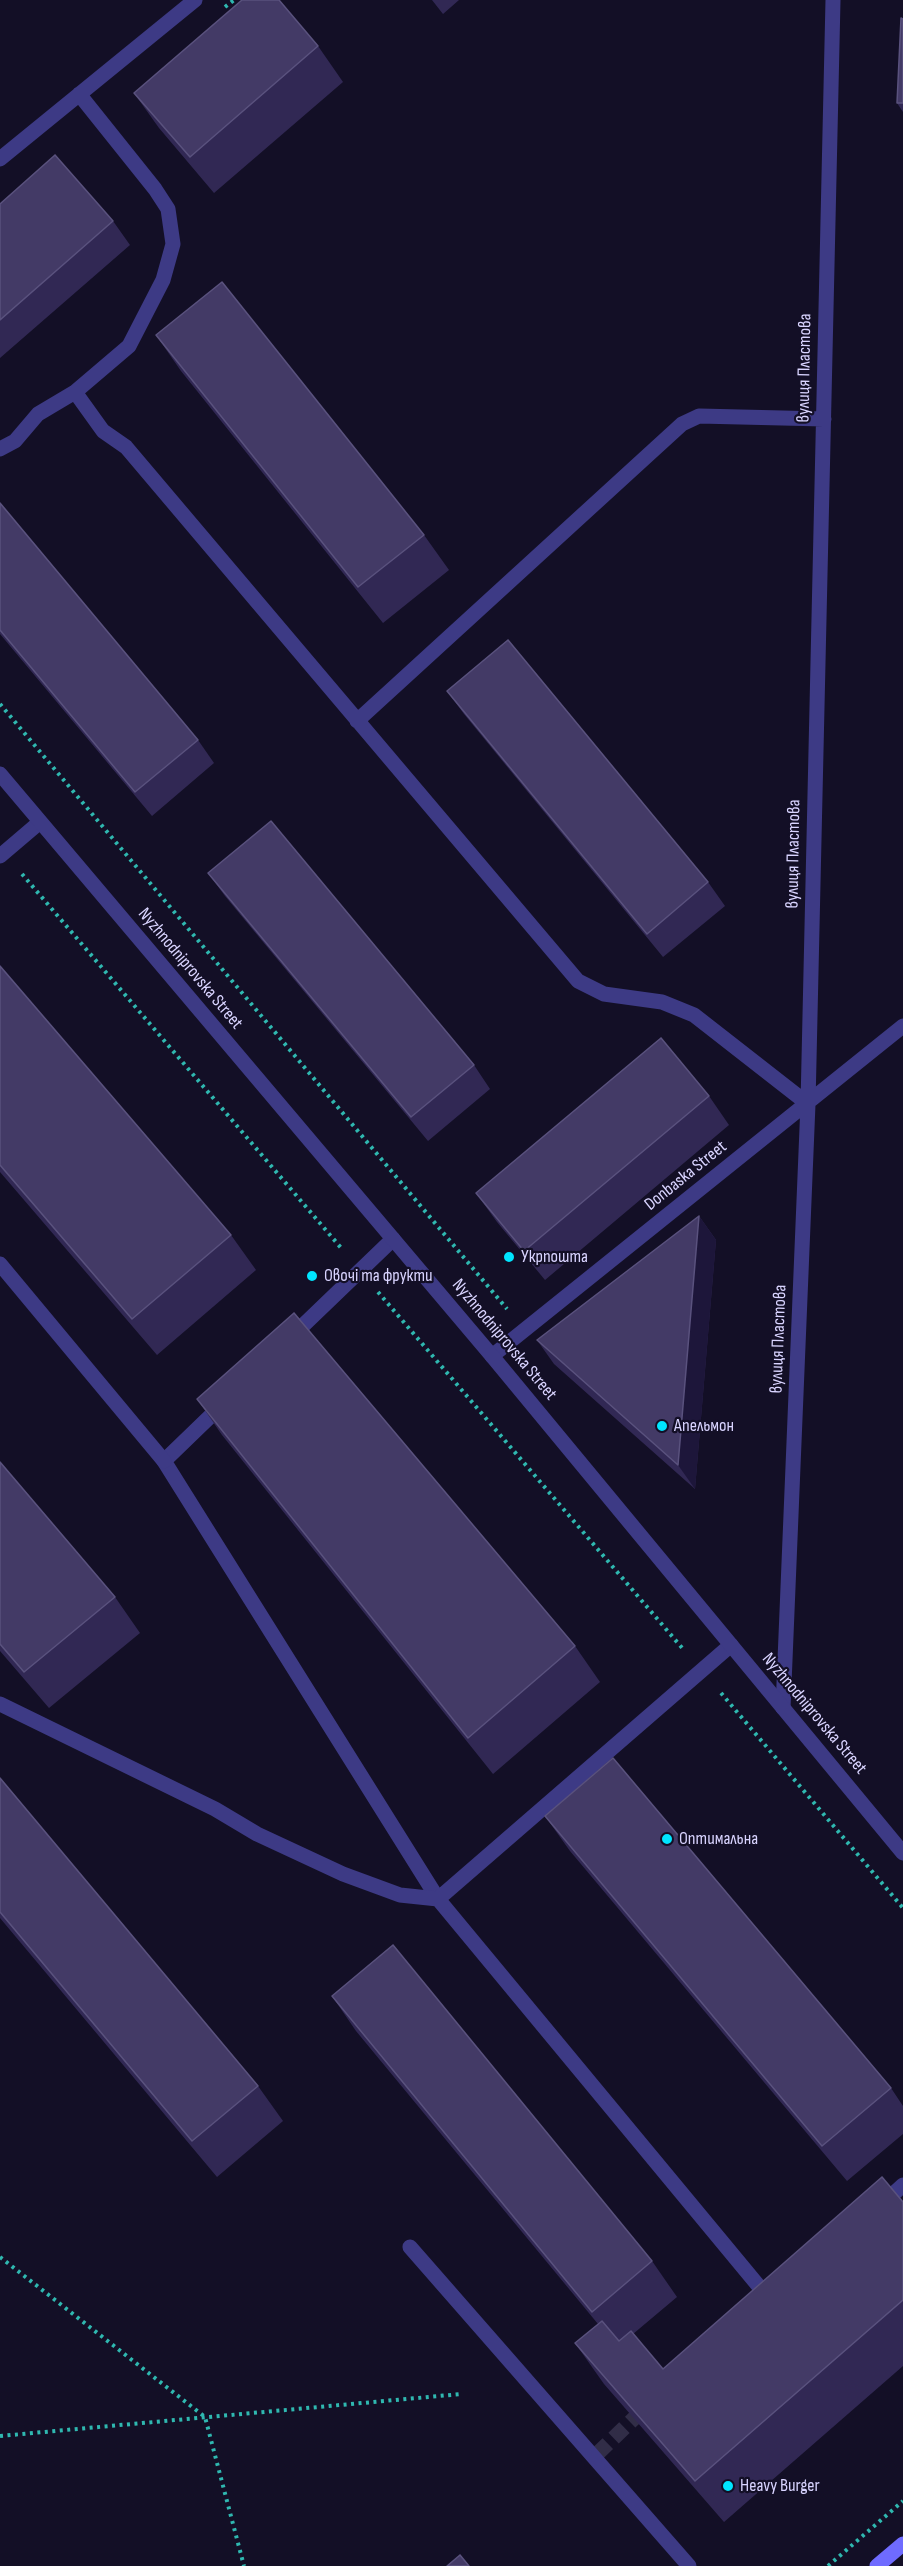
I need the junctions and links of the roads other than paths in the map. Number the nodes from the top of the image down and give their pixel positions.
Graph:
1 (195, 0) edge
2 (833, 0) edge
3 (79, 94) junction
4 (0, 159) edge
5 (75, 392) junction
6 (824, 419) junction
7 (0, 449) edge
8 (357, 721) junction
9 (0, 774) edge
10 (40, 822) junction
11 (2, 855) edge
12 (903, 1026) edge
13 (808, 1104) junction
14 (393, 1239) junction
15 (0, 1264) edge
16 (283, 1345) edge
17 (492, 1356) junction
18 (232, 1395) edge
19 (164, 1461) junction
20 (731, 1645) junction
21 (0, 1704) edge
22 (783, 1708) junction
23 (903, 1853) edge
24 (438, 1899) junction
25 (903, 2185) edge
26 (868, 2216) edge
27 (410, 2247) dead end
28 (771, 2301) edge
29 (903, 2544) edge
30 (689, 2566) edge
31 (877, 2566) edge

1 - 3 street
2 - 6 street, вулиця Пластова
3 - 4 street
3 - 5 street
5 - 7 street
5 - 8 street
6 - 8 street
6 - 13 street, вулиця Пластова
8 - 13 street
9 - 10 street, Nyzhnodniprovska Street
10 - 11 street
10 - 14 street, Nyzhnodniprovska Street
12 - 13 street, Donbaska Street
13 - 17 street, Donbaska Street
13 - 22 street, вулиця Пластова
14 - 16 street
14 - 17 street, Nyzhnodniprovska Street
15 - 19 street
17 - 20 street, Nyzhnodniprovska Street
18 - 19 street
19 - 24 street
20 - 22 street, Nyzhnodniprovska Street
20 - 24 street
21 - 24 street
22 - 23 street, Nyzhnodniprovska Street
24 - 28 street
25 - 26 street
27 - 30 street
29 - 31 main road

